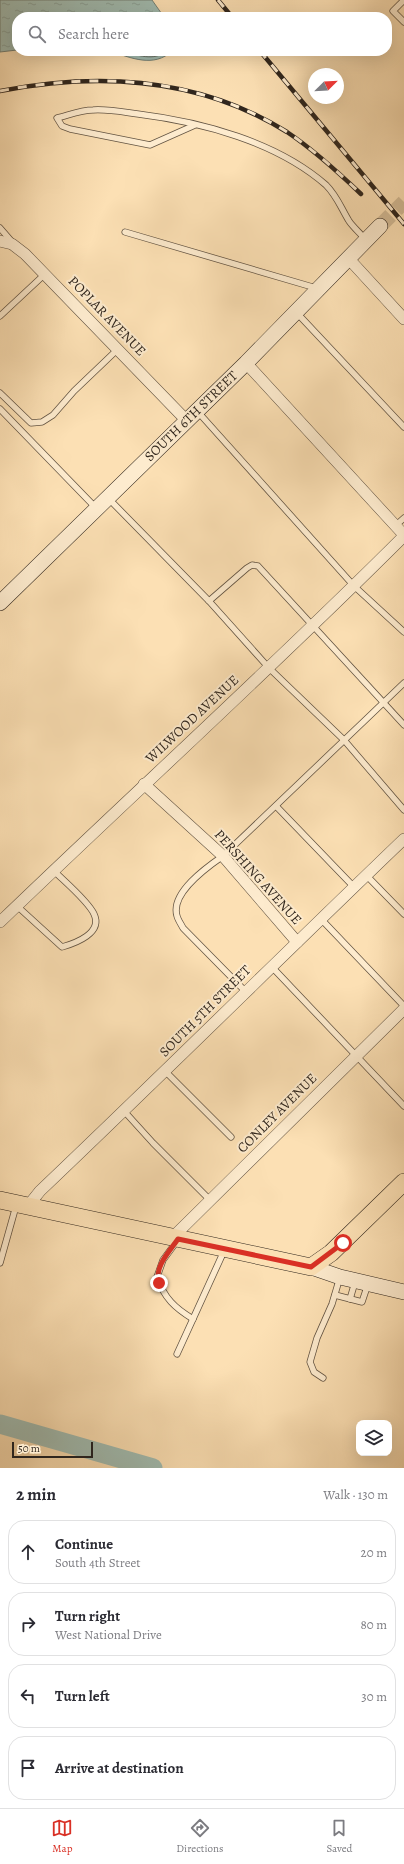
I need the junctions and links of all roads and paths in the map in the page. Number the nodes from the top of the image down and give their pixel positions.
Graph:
1 (404, 0) edge
2 (404, 22) edge
3 (195, 125) junction
4 (380, 226) tunnel mouth
5 (0, 228) edge
6 (125, 232) dead end
7 (0, 241) edge
8 (366, 241) junction
9 (19, 249) junction
10 (349, 259) junction
11 (45, 274) junction
12 (318, 289) junction
13 (295, 311) junction
14 (0, 316) edge
15 (404, 319) edge
16 (118, 349) junction
17 (246, 363) junction
18 (0, 393) edge
19 (0, 409) edge
20 (192, 416) junction
21 (404, 427) edge
22 (108, 498) junction
23 (96, 509) junction
24 (404, 518) edge
25 (395, 526) junction
26 (404, 536) edge
27 (354, 586) junction
28 (209, 601) junction
29 (0, 603) edge
30 (312, 625) junction
31 (404, 632) edge
32 (269, 668) junction
33 (404, 683) edge
34 (383, 704) junction
35 (404, 725) edge
36 (344, 740) junction
37 (144, 784) junction
38 (276, 806) junction
39 (404, 810) edge
40 (404, 839) edge
41 (223, 856) junction
42 (54, 871) junction
43 (366, 875) junction
44 (354, 887) junction
45 (17, 906) junction
46 (404, 914) edge
47 (321, 919) junction
48 (0, 922) edge
49 (296, 942) junction
50 (271, 966) junction
51 (246, 992) junction
52 (404, 1006) edge
53 (404, 1009) edge
54 (356, 1057) junction
55 (166, 1072) junction
56 (404, 1106) edge
57 (124, 1111) junction
58 (231, 1137) dead end
59 (404, 1182) edge
60 (0, 1200) edge
61 (210, 1200) junction
62 (22, 1205) junction
63 (175, 1239) junction
64 (225, 1249) junction
65 (0, 1263) edge
66 (311, 1267) junction
67 (340, 1277) junction
68 (362, 1282) junction
69 (403, 1291) edge
70 (335, 1295) junction
71 (350, 1299) junction
72 (193, 1319) junction
73 (176, 1354) dead end
74 (323, 1378) dead end

1 - 2 lane
3 - 3 lane
3 - 8 lane
4 - 8 street, SOUTH 6TH STREET
5 - 9 lane
6 - 12 lane
7 - 9 street, POPLAR AVENUE
8 - 10 street, SOUTH 6TH STREET
9 - 11 street, POPLAR AVENUE
10 - 12 street, SOUTH 6TH STREET
10 - 15 street
11 - 14 lane
11 - 16 street, POPLAR AVENUE
12 - 13 street, SOUTH 6TH STREET
13 - 17 street, SOUTH 6TH STREET
13 - 21 lane
16 - 18 lane
16 - 20 street, POPLAR AVENUE
17 - 20 street, SOUTH 6TH STREET
17 - 25 street
19 - 23 lane
20 - 22 street, SOUTH 6TH STREET
20 - 27 lane
22 - 23 street, SOUTH 6TH STREET
22 - 28 lane
23 - 29 street, SOUTH 6TH STREET
24 - 25 lane
25 - 26 street
26 - 27 street, WILWOOD AVENUE
27 - 30 street, WILWOOD AVENUE
27 - 31 lane
28 - 30 lane
28 - 32 lane
30 - 32 street, WILWOOD AVENUE
30 - 34 lane
32 - 36 lane
32 - 37 street, WILWOOD AVENUE
33 - 34 lane
34 - 35 lane
34 - 36 lane
36 - 38 lane
36 - 39 lane
37 - 41 street, PERSHING AVENUE
37 - 42 street, WILWOOD AVENUE
38 - 41 lane
38 - 44 lane
40 - 43 street, SOUTH 5TH STREET
41 - 49 street, PERSHING AVENUE
41 - 51 lane
42 - 45 street, WILWOOD AVENUE
42 - 45 lane
43 - 44 street, SOUTH 5TH STREET
43 - 46 lane
44 - 47 street, SOUTH 5TH STREET
45 - 48 street, WILWOOD AVENUE
47 - 49 street, SOUTH 5TH STREET
47 - 52 lane
49 - 50 street, SOUTH 5TH STREET
50 - 51 street, SOUTH 5TH STREET
50 - 54 lane
51 - 55 street, SOUTH 5TH STREET
53 - 54 street, CONLEY AVENUE
54 - 56 lane
54 - 61 street, CONLEY AVENUE
55 - 57 street, SOUTH 5TH STREET
55 - 58 lane
57 - 61 lane
57 - 62 street, SOUTH 5TH STREET
59 - 66 main road
60 - 62 main road
61 - 63 street, CONLEY AVENUE
62 - 63 main road
62 - 65 lane
63 - 64 main road
63 - 72 lane
64 - 66 main road
64 - 72 lane
66 - 67 street
67 - 68 street
67 - 70 lane
68 - 69 street
68 - 71 lane
68 - 71 lane
70 - 71 lane
70 - 74 lane
72 - 73 lane

